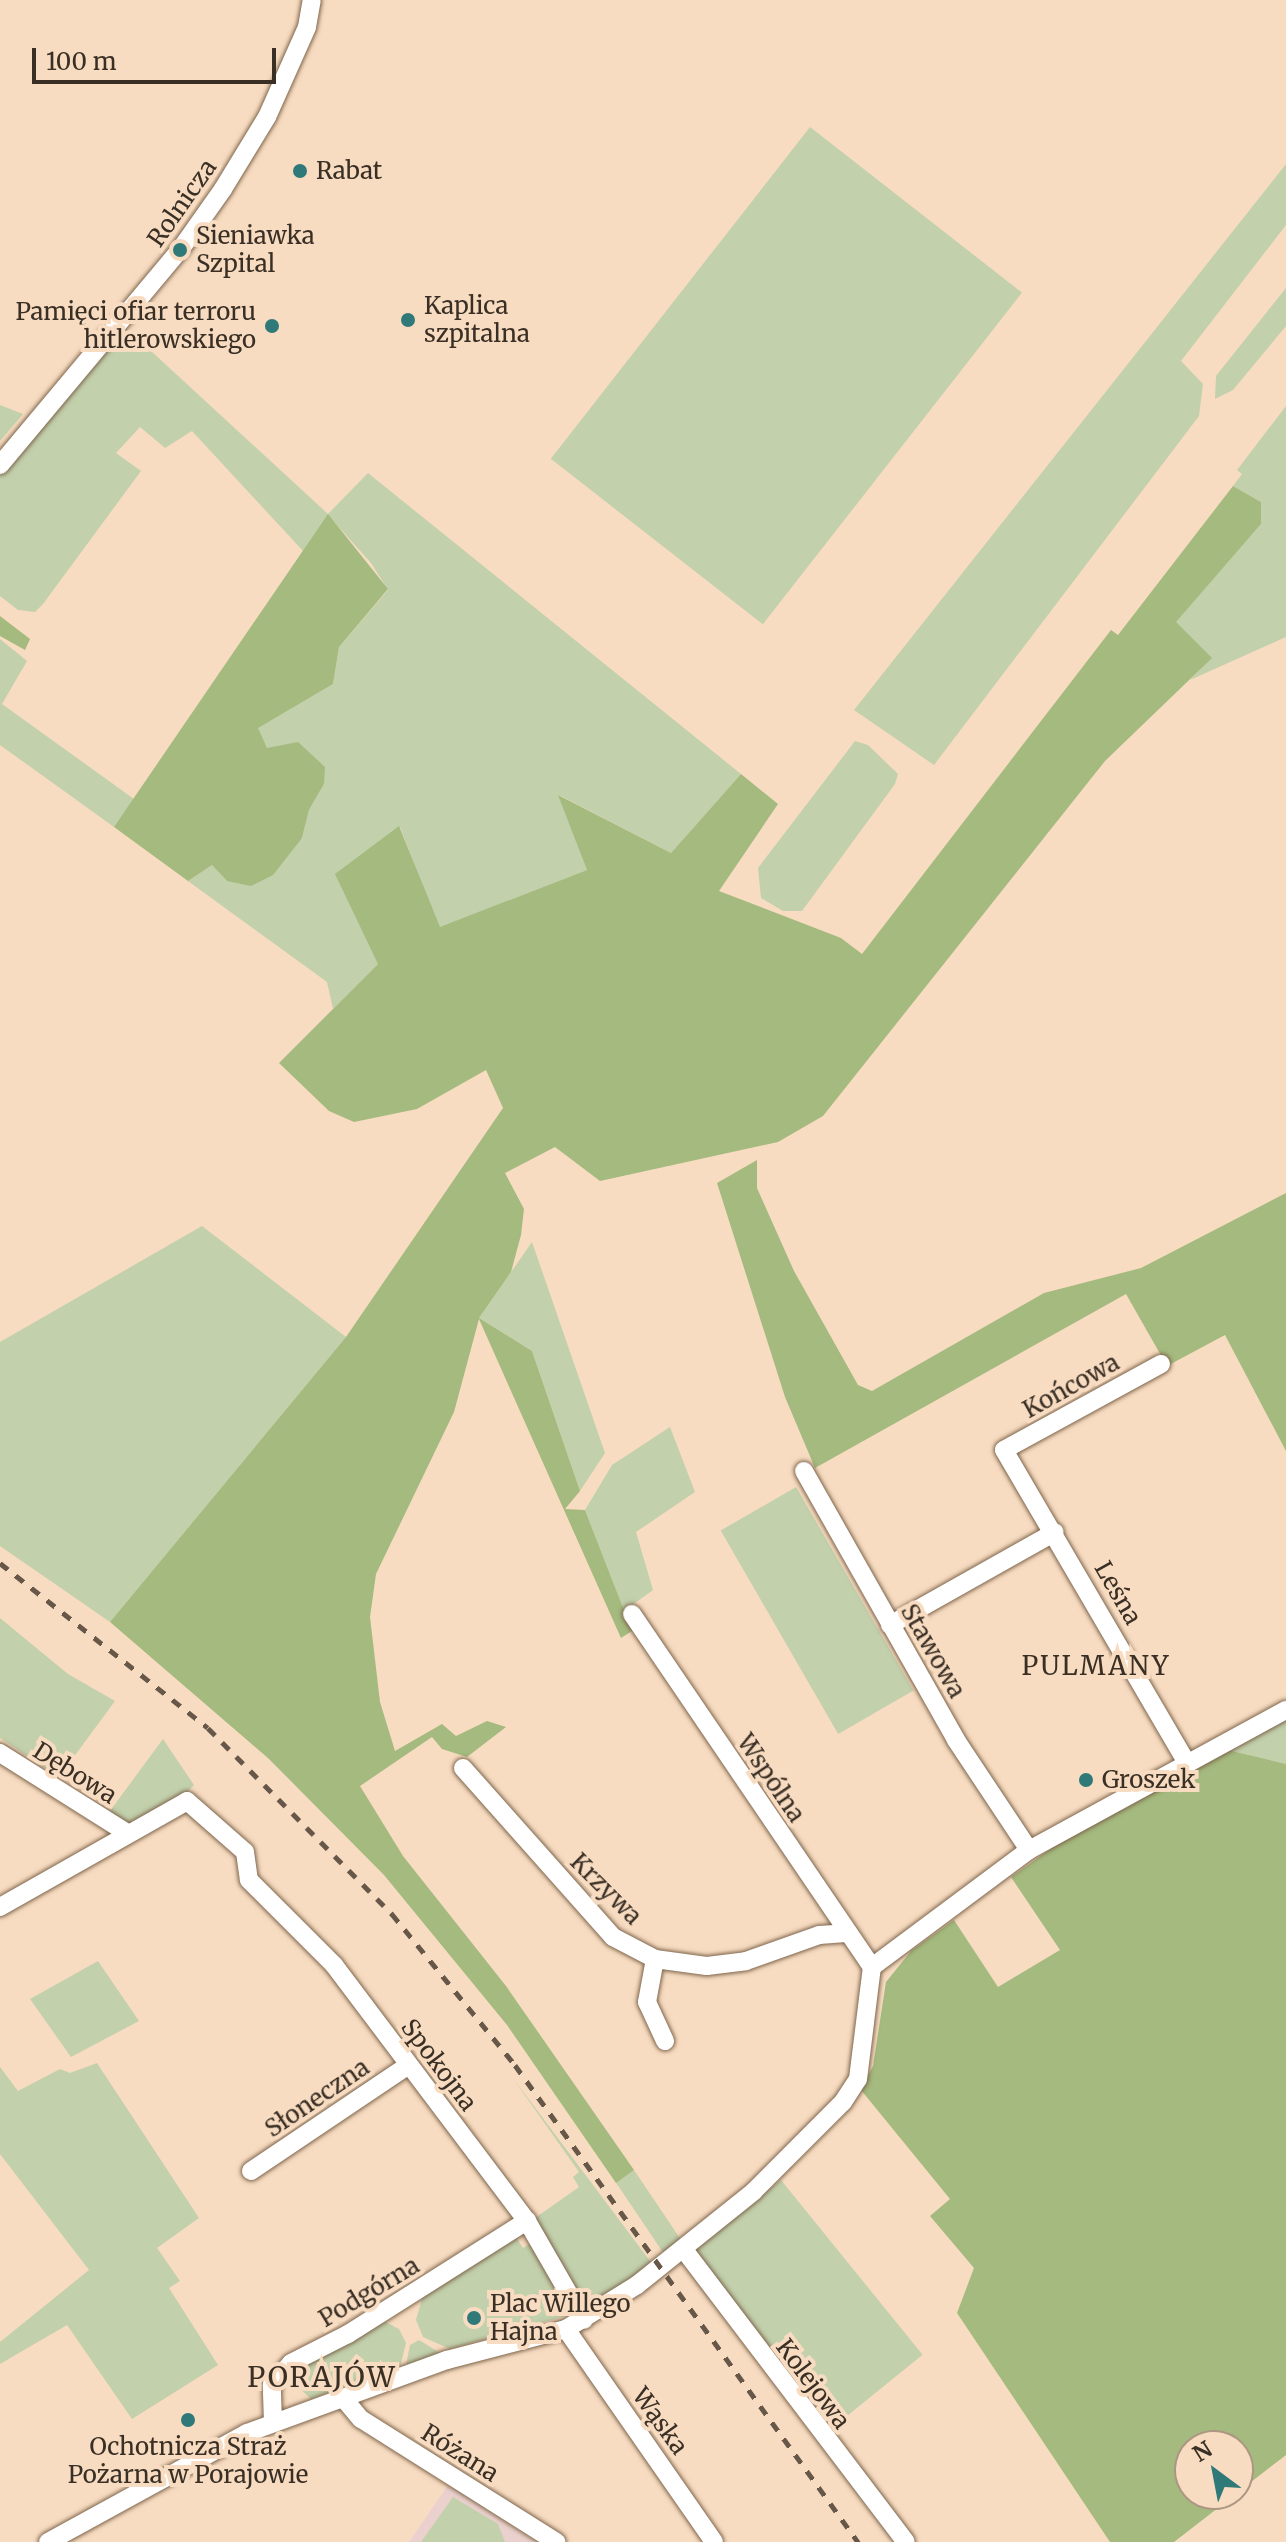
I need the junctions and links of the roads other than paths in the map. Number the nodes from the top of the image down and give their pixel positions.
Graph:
1 (312, 0) edge
2 (0, 465) edge
3 (1161, 1364) dead end
4 (1004, 1450) joint
5 (804, 1471) dead end
6 (1055, 1532) junction
7 (632, 1614) dead end
8 (890, 1625) junction
9 (1286, 1710) edge
10 (0, 1753) edge
11 (1186, 1761) junction
12 (463, 1768) dead end
13 (127, 1833) junction
14 (1029, 1850) junction
15 (245, 1852) joint
16 (0, 1907) edge
17 (846, 1933) junction
18 (655, 1959) junction
19 (872, 1967) junction
20 (665, 2041) dead end
21 (409, 2065) junction
22 (251, 2171) dead end
23 (527, 2221) junction
24 (685, 2251) junction
25 (584, 2320) junction
26 (566, 2329) junction
27 (344, 2399) junction
28 (273, 2422) junction
29 (48, 2542) edge
30 (556, 2542) edge
31 (714, 2542) edge
32 (906, 2542) edge

1 - 2 street, Rolnicza
3 - 4 street, Końcowa
4 - 6 street, Leśna
5 - 8 street, Stawowa
6 - 8 street
6 - 11 street, Leśna
7 - 17 street, Wspólna
8 - 14 street, Stawowa
9 - 11 street
10 - 13 street, Dębowa
11 - 14 street
12 - 18 street, Krzywa
13 - 15 street, Dębowa
13 - 16 street, Dębowa
14 - 19 street
15 - 21 street, Spokojna
17 - 18 street, Krzywa
17 - 19 street, Wspólna
18 - 20 street
19 - 24 street
21 - 22 street, Słoneczna
21 - 23 street, Spokojna
23 - 25 street, Spokojna
23 - 28 street, Podgórna
24 - 25 street
24 - 32 street, Kolejowa
25 - 26 street
26 - 27 street
26 - 31 street, Wąska
27 - 28 street
27 - 30 street, Różana
28 - 29 street

